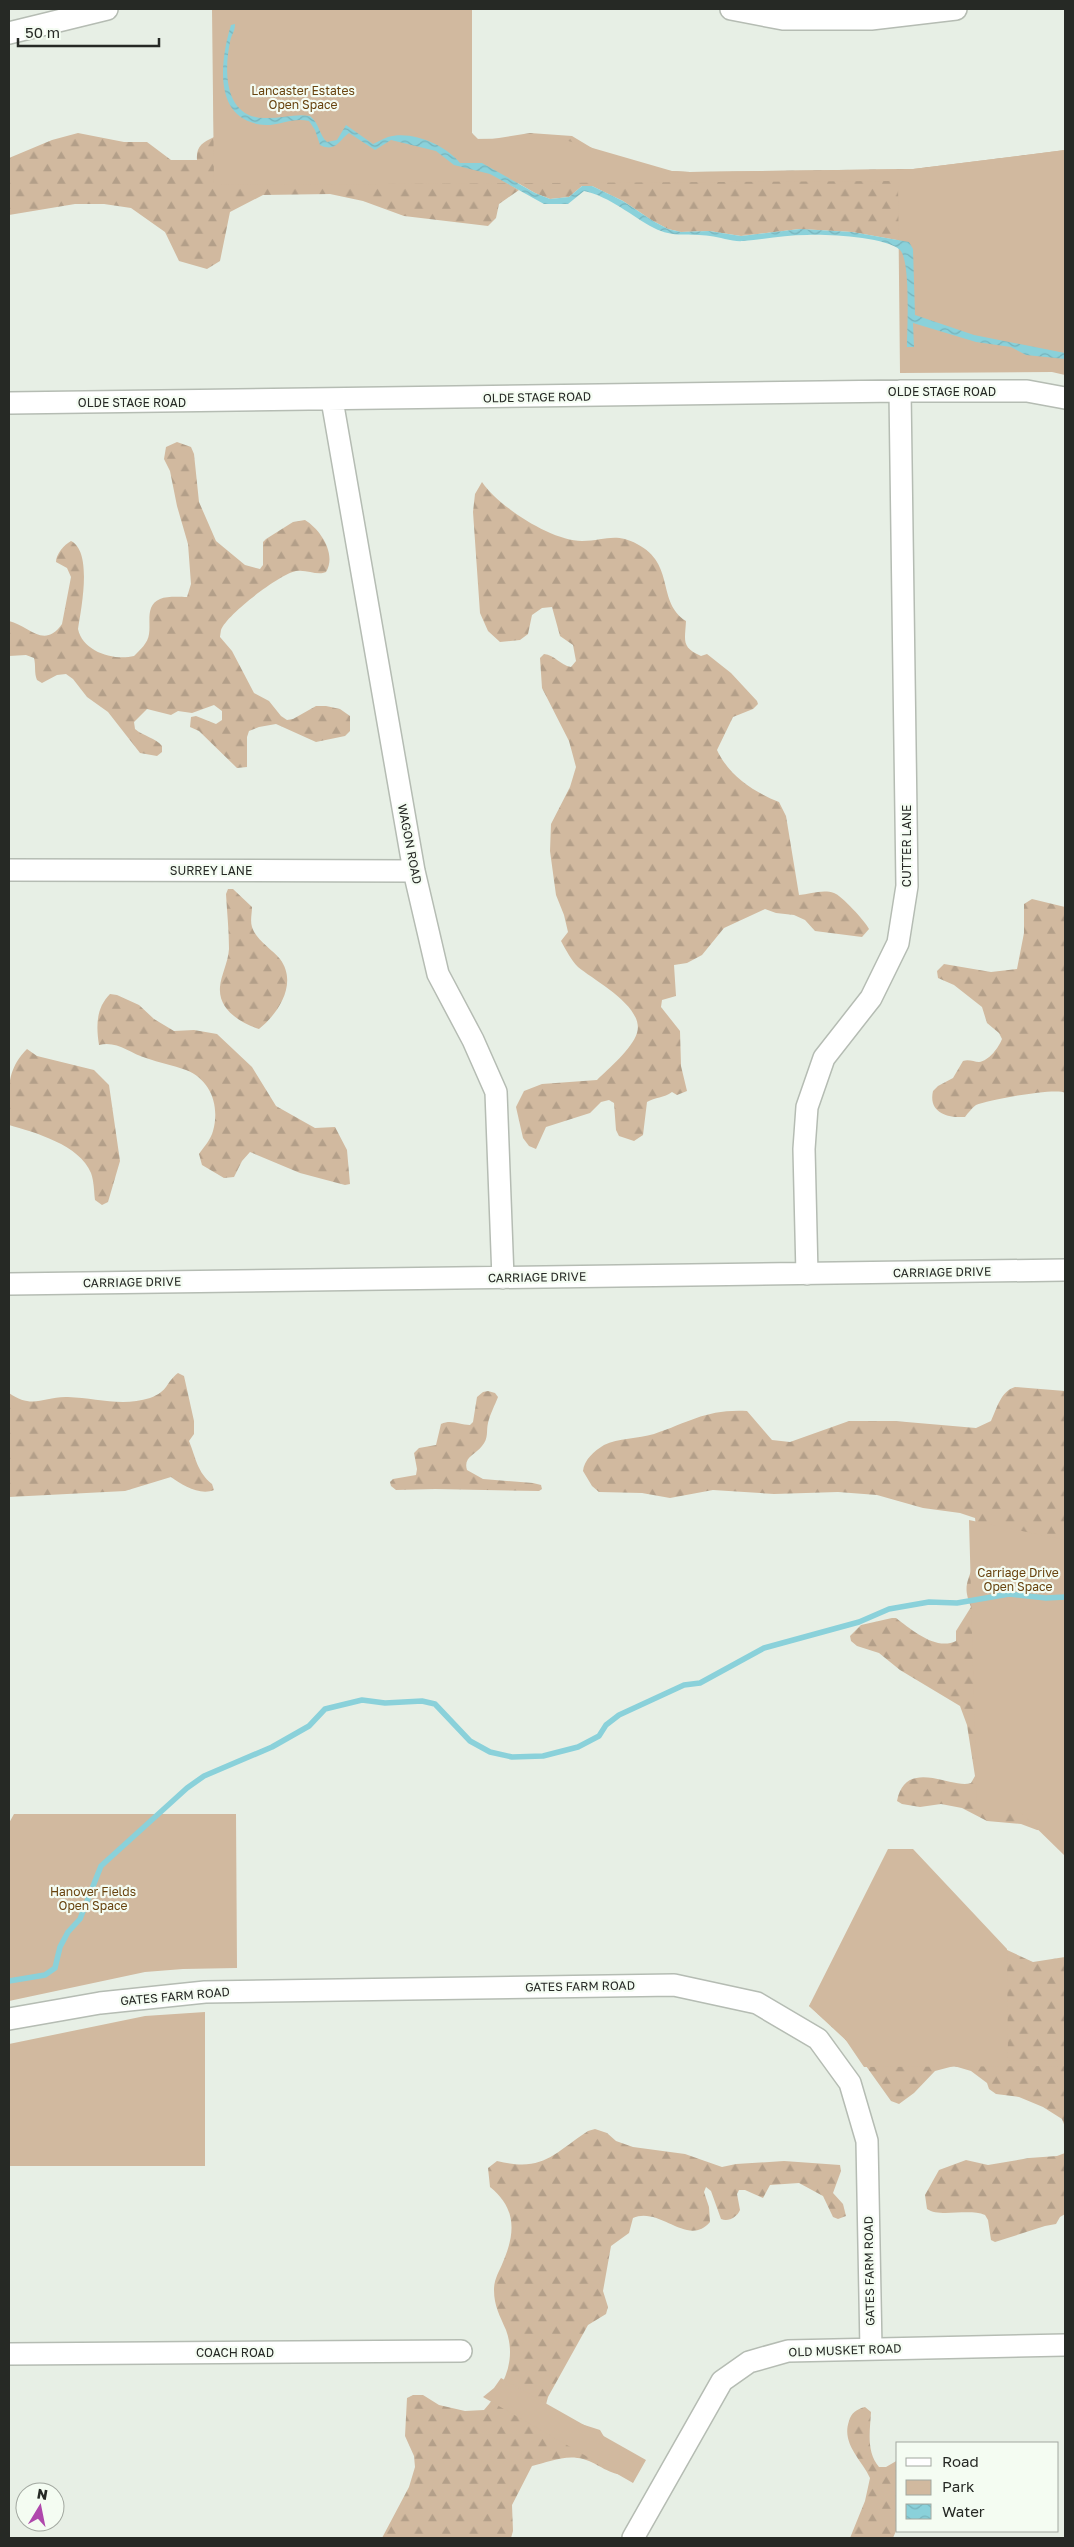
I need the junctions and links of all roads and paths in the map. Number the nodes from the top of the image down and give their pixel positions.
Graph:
1 (107, 9) edge
2 (731, 9) edge
3 (956, 9) edge
4 (9, 34) edge
5 (900, 391) junction
6 (1065, 398) edge
7 (332, 400) junction
8 (9, 403) edge
9 (9, 870) edge
10 (414, 871) junction
11 (1065, 1270) edge
12 (807, 1274) junction
13 (503, 1278) junction
14 (9, 1284) edge
15 (9, 2019) edge
16 (1065, 2345) edge
17 (871, 2349) junction
18 (461, 2351) dead end
19 (9, 2354) edge
20 (633, 2538) edge

1 - 4 street
2 - 3 street
5 - 6 street, OLDE STAGE ROAD
5 - 7 street, OLDE STAGE ROAD
5 - 12 street, CUTTER LANE
7 - 8 street, OLDE STAGE ROAD
7 - 10 street, WAGON ROAD
9 - 10 street, SURREY LANE
10 - 13 street, WAGON ROAD
11 - 12 street, CARRIAGE DRIVE
12 - 13 street, CARRIAGE DRIVE
13 - 14 street, CARRIAGE DRIVE
15 - 17 street, GATES FARM ROAD
16 - 17 street, OLD MUSKET ROAD
17 - 20 street, OLD MUSKET ROAD
18 - 19 street, COACH ROAD

